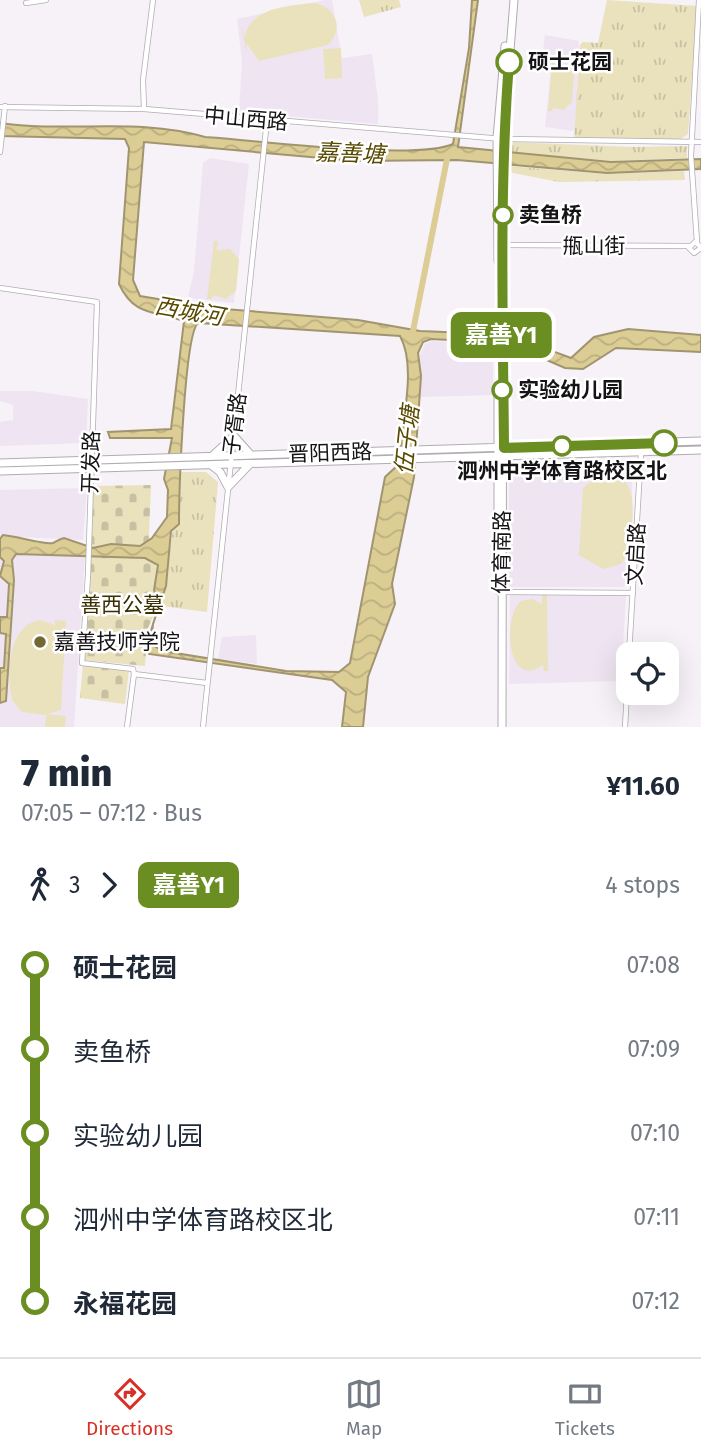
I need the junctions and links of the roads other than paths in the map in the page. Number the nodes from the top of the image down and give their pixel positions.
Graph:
1 (46, 0) edge
2 (153, 0) edge
3 (512, 0) edge
4 (699, 0) edge
5 (26, 3) dead end
6 (3, 106) edge
7 (144, 109) junction
8 (267, 120) junction
9 (500, 138) junction
10 (2, 141) edge
11 (692, 142) junction
12 (701, 142) edge
13 (0, 152) edge
14 (500, 245) junction
15 (690, 246) junction
16 (700, 248) edge
17 (0, 288) edge
18 (234, 436) junction
19 (701, 441) edge
20 (701, 450) edge
21 (501, 453) junction
22 (641, 453) junction
23 (251, 459) junction
24 (211, 460) junction
25 (231, 460) junction
26 (0, 463) edge
27 (90, 463) junction
28 (19, 466) junction
29 (0, 471) edge
30 (228, 487) junction
31 (500, 592) junction
32 (633, 593) junction
33 (630, 642) edge
34 (134, 674) junction
35 (207, 683) junction
36 (626, 705) edge
37 (127, 727) edge
38 (203, 727) edge
39 (500, 727) edge
40 (625, 727) edge

1 - 5 street
2 - 7 street
3 - 9 main road, 体育南路
4 - 11 street
6 - 7 street, 中山西路
6 - 10 street
7 - 8 street, 中山西路
8 - 9 street, 中山西路
8 - 18 street, 子胥路
9 - 11 street, 中山西路
9 - 14 main road, 体育南路
10 - 13 street
11 - 12 street, 中山西路
11 - 16 street
14 - 15 street, 甁山街
14 - 21 main road, 体育南路
15 - 16 street
15 - 16 street
17 - 27 street, 开发路
18 - 23 main road
18 - 24 main road
18 - 25 street, 子胥路
19 - 21 main road, 晋阳西路
20 - 22 main road, 晋阳西路
21 - 22 main road, 晋阳西路
21 - 23 main road, 晋阳西路
21 - 31 main road, 体育南路
22 - 32 street, 文启路
23 - 25 main road, 晋阳西路
23 - 30 main road
24 - 25 main road, 晋阳西路
24 - 27 main road, 晋阳西路
24 - 27 main road, 晋阳西路
24 - 30 main road
25 - 30 street, 子胥路
26 - 28 main road, 晋阳西路
27 - 28 main road, 晋阳西路
27 - 34 street, 开发路
28 - 29 main road, 晋阳西路
30 - 35 street, 子胥路
31 - 32 street
31 - 39 main road, 体育南路
32 - 33 street, 文启路
34 - 35 street
34 - 37 street
35 - 38 street, 子胥路
36 - 40 street

